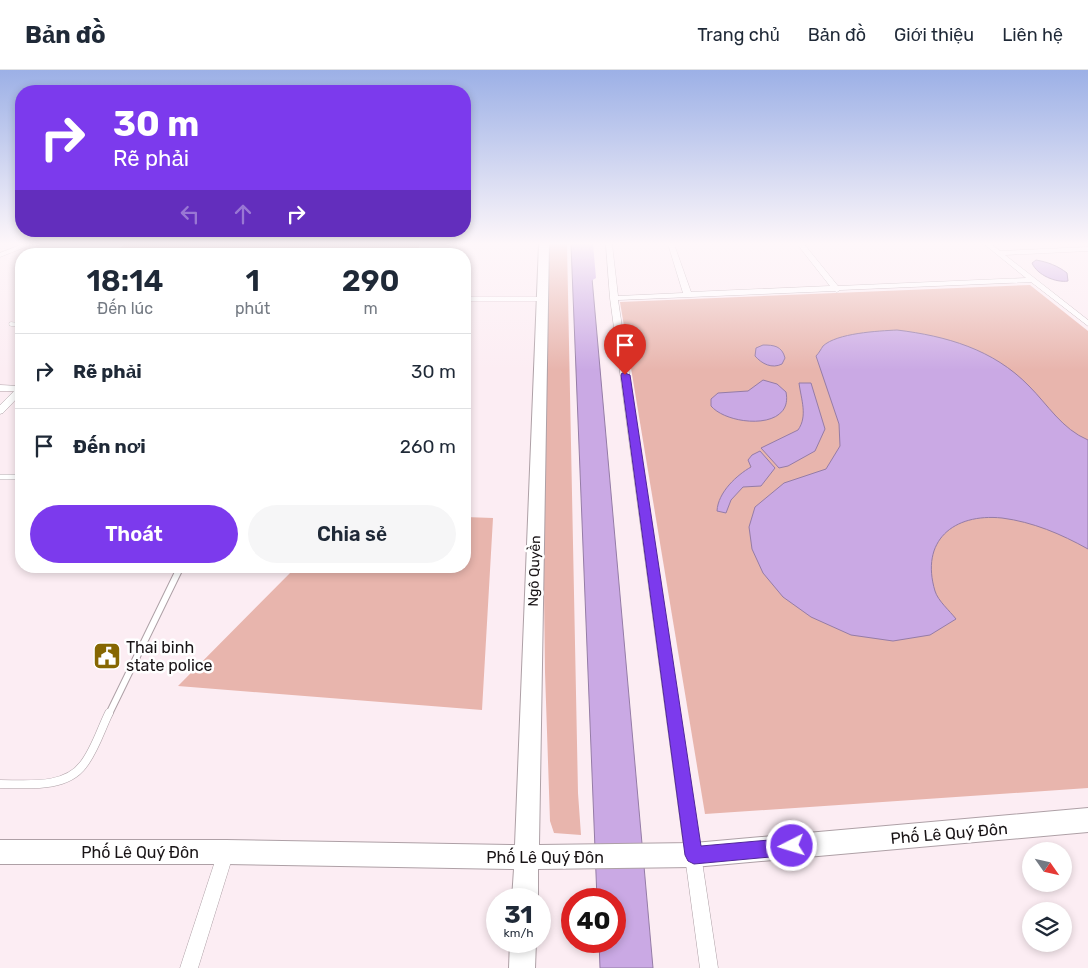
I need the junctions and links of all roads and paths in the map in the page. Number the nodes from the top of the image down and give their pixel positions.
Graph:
1 (542, 286) edge
2 (613, 286) edge
3 (685, 286) edge
4 (834, 286) edge
5 (917, 286) edge
6 (1040, 286) edge
7 (837, 290) junction
8 (688, 296) junction
9 (614, 298) junction
10 (471, 299) edge
11 (542, 299) junction
12 (11, 324) dead end
13 (15, 324) edge
14 (1088, 324) edge
15 (0, 388) edge
16 (15, 389) edge
17 (15, 395) edge
18 (0, 411) edge
19 (0, 477) edge
20 (15, 477) edge
21 (178, 573) edge
22 (0, 784) edge
23 (1088, 820) edge
24 (0, 852) edge
25 (226, 852) junction
26 (694, 855) junction
27 (528, 858) junction
28 (526, 888) edge
29 (523, 953) edge
30 (189, 968) edge
31 (522, 968) edge
32 (709, 968) edge

1 - 11 street, Ngô Quyền
2 - 9 street
3 - 8 street
4 - 7 street
5 - 7 street
6 - 14 street
7 - 8 street
8 - 9 street
9 - 26 street
10 - 11 lane
11 - 27 street, Ngô Quyền
12 - 13 lane
15 - 16 street
17 - 18 street
19 - 20 lane
21 - 22 lane
23 - 26 street, Phố Lê Quý Đôn
24 - 25 street, Phố Lê Quý Đôn
25 - 27 street, Phố Lê Quý Đôn
25 - 30 street
26 - 27 street, Phố Lê Quý Đôn
26 - 32 street
27 - 28 street, Ngô Quyền
29 - 31 street

